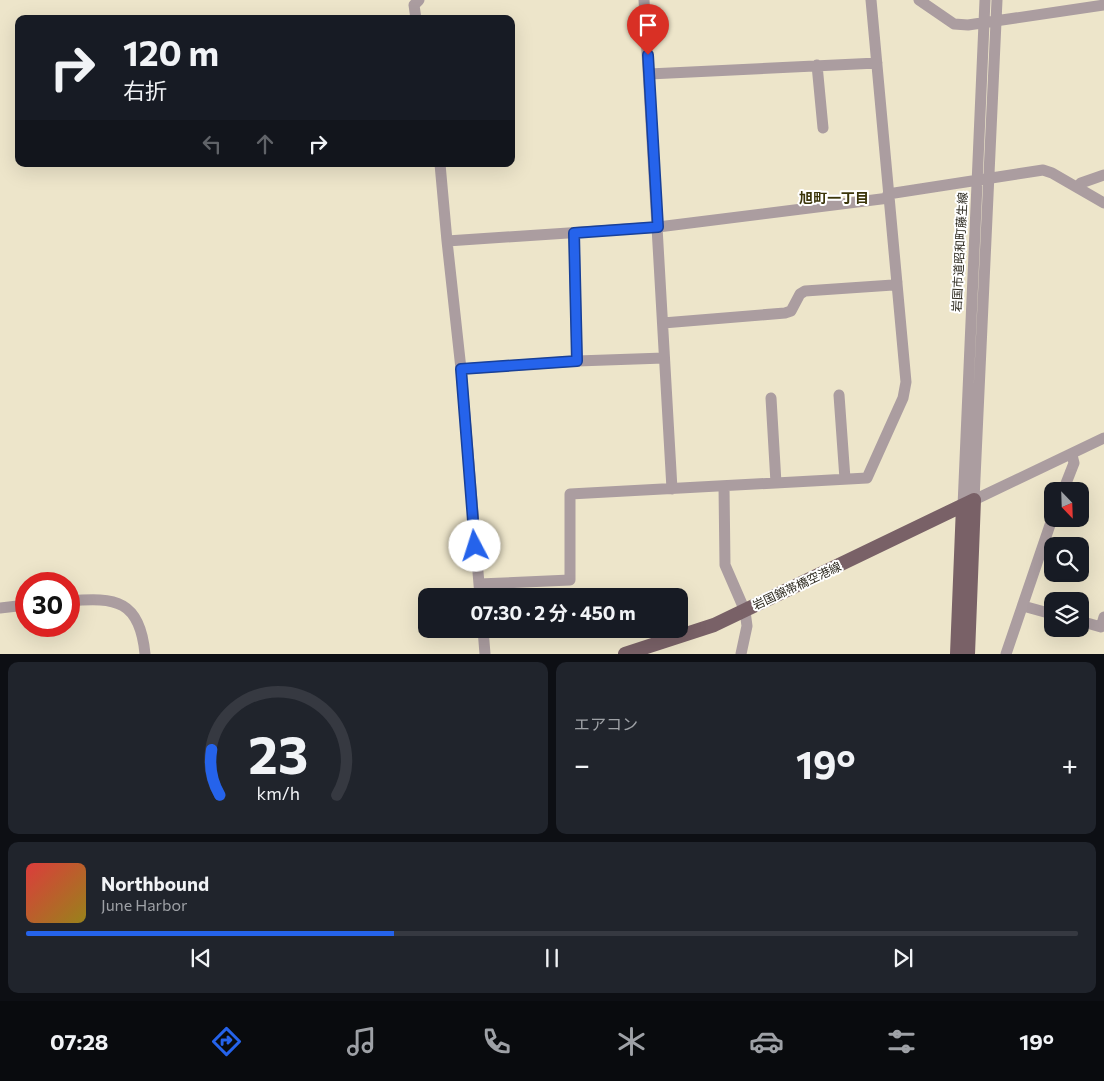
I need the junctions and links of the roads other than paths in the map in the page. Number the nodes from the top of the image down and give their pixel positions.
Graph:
1 (420, 0) edge
2 (644, 0) edge
3 (918, 0) edge
4 (985, 0) edge
5 (997, 0) edge
6 (872, 3) edge
7 (1104, 5) edge
8 (415, 15) edge
9 (990, 21) junction
10 (877, 62) junction
11 (817, 65) junction
12 (649, 74) junction
13 (823, 128) dead end
14 (440, 167) edge
15 (1104, 175) edge
16 (983, 180) junction
17 (1077, 187) junction
18 (888, 196) junction
19 (1104, 203) edge
20 (658, 227) junction
21 (574, 233) junction
22 (447, 241) junction
23 (897, 282) junction
24 (663, 323) junction
25 (664, 358) junction
26 (577, 361) junction
27 (461, 369) junction
28 (839, 395) dead end
29 (771, 398) dead end
30 (1104, 438) edge
31 (1072, 455) junction
32 (845, 479) junction
33 (1067, 482) edge
34 (776, 483) junction
35 (724, 486) junction
36 (672, 489) junction
37 (968, 503) junction
38 (1049, 528) edge
39 (479, 584) junction
40 (479, 588) edge
41 (80, 600) edge
42 (1023, 606) junction
43 (15, 607) edge
44 (0, 608) edge
45 (745, 611) junction
46 (1044, 612) edge
47 (1104, 617) edge
48 (1089, 624) edge
49 (484, 638) edge
50 (145, 654) edge
51 (485, 654) edge
52 (625, 654) edge
53 (741, 654) edge
54 (957, 654) edge
55 (968, 654) edge
56 (1006, 654) edge

1 - 8 street
2 - 12 street
3 - 9 street
4 - 9 street, 岩国市道昭和町藤生線
5 - 9 street, 岩国市道昭和町藤生線
6 - 10 street
7 - 9 street
9 - 16 street, 岩国市道昭和町藤生線
10 - 11 street
10 - 18 street
11 - 12 street
11 - 13 street
12 - 20 street
14 - 22 street
15 - 17 street
16 - 17 street
16 - 18 street
16 - 37 street, 岩国市道昭和町藤生線
17 - 19 street
18 - 20 street
18 - 23 street
20 - 21 street
20 - 24 street
21 - 22 street
21 - 26 street
22 - 27 street
23 - 24 street
23 - 32 street
24 - 25 street
25 - 26 street
25 - 36 street
26 - 27 street
27 - 39 street
28 - 32 street
29 - 34 street
30 - 31 street
31 - 33 street
31 - 37 street
32 - 34 street
34 - 35 street
35 - 36 street
35 - 45 street
36 - 39 street
37 - 45 main road, 岩国錦帯橋空港線
37 - 54 main road
37 - 55 main road
38 - 42 street
39 - 40 street
41 - 50 street
42 - 46 street
42 - 56 street
43 - 44 street
45 - 52 main road, 岩国錦帯橋空港線
45 - 53 street
47 - 48 street
49 - 51 street

